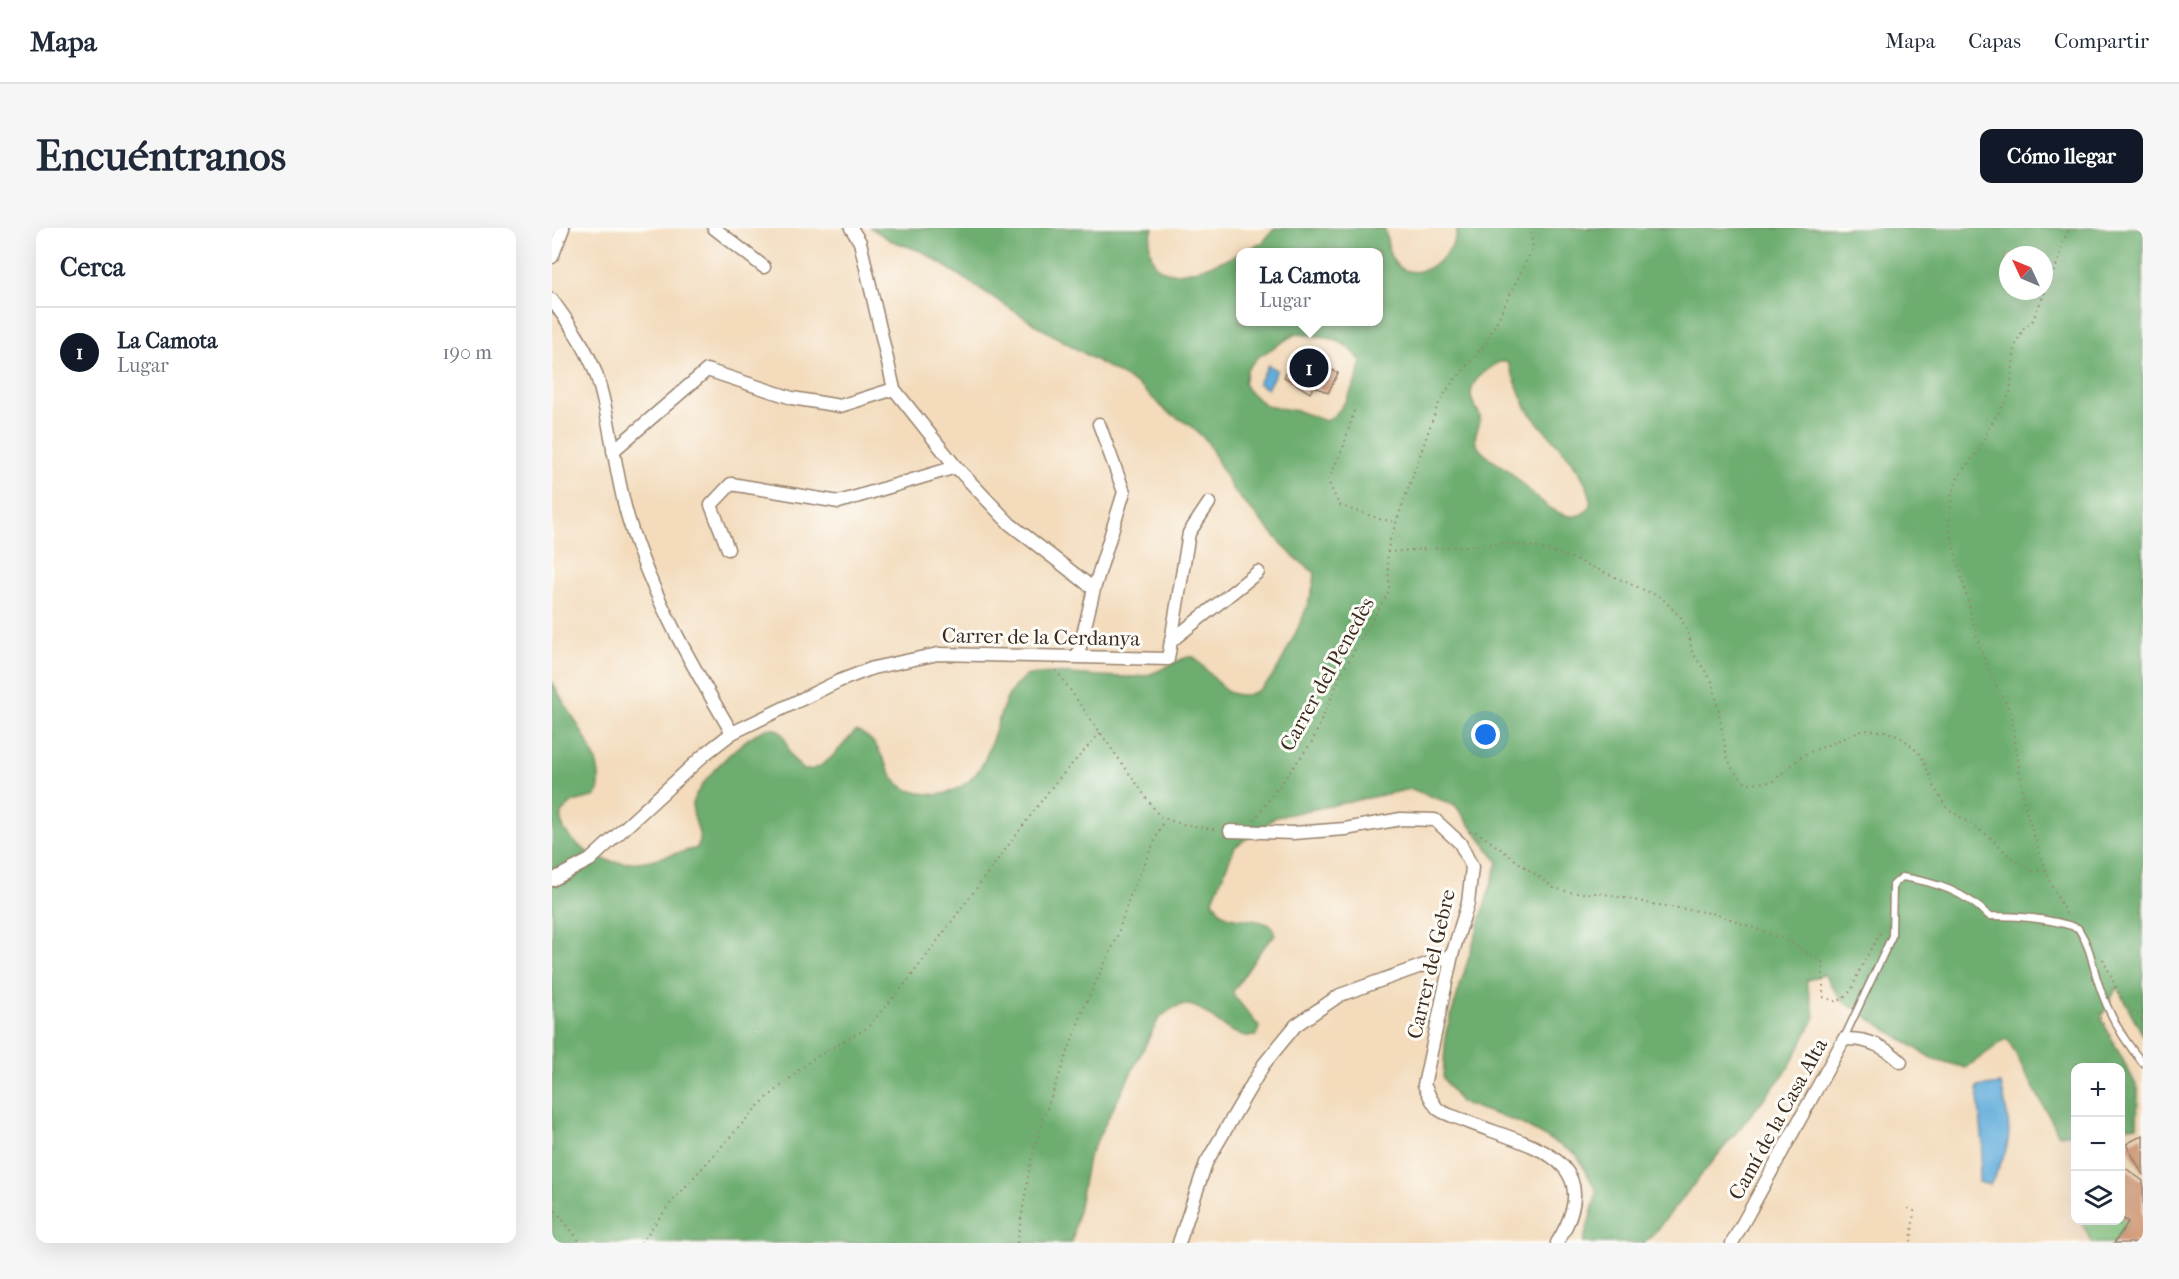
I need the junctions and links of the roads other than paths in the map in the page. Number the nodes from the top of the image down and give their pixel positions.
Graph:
1 (563, 228) edge
2 (714, 228) edge
3 (850, 228) edge
4 (552, 257) edge
5 (764, 267) dead end
6 (552, 300) edge
7 (894, 389) junction
8 (1099, 424) dead end
9 (613, 452) junction
10 (956, 468) junction
11 (1209, 503) dead end
12 (728, 549) dead end
13 (1258, 572) dead end
14 (1094, 589) junction
15 (1171, 641) junction
16 (1078, 655) junction
17 (732, 733) junction
18 (1230, 831) road end
19 (552, 880) edge
20 (1452, 955) junction
21 (1844, 1039) junction
22 (1901, 1062) dead end
23 (2143, 1063) edge
24 (1179, 1243) edge
25 (1557, 1243) edge
26 (1732, 1243) edge

1 - 4 street
2 - 5 street
3 - 7 street
6 - 9 street
7 - 9 street
7 - 10 street
8 - 14 street
9 - 17 street
10 - 12 street
10 - 14 street
11 - 15 street
13 - 15 street
14 - 16 street
15 - 16 street, Carrer de la Cerdanya
16 - 17 street, Carrer de la Cerdanya
17 - 19 street, Carrer de la Cerdanya
18 - 20 street, Carrer del Gebre
20 - 24 street
20 - 25 street, Carrer del Gebre
21 - 22 street, Camí de la Casa Alta
21 - 23 lane
21 - 26 street, Camí de la Casa Alta

